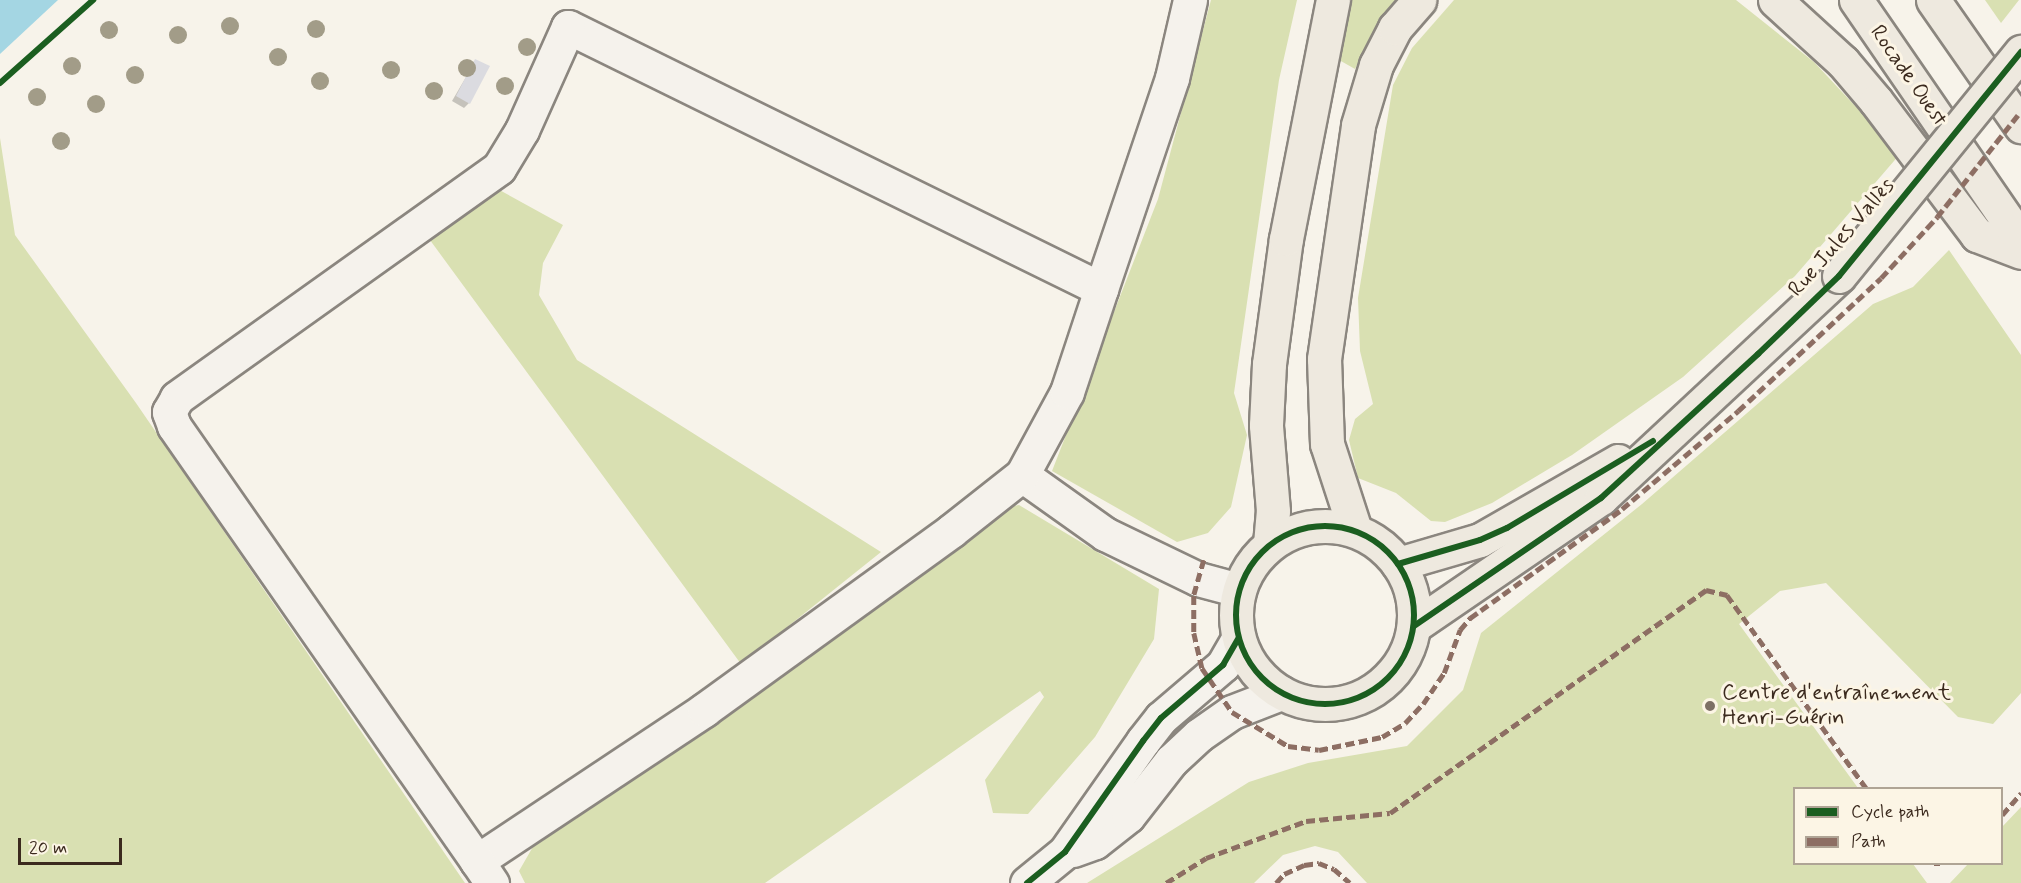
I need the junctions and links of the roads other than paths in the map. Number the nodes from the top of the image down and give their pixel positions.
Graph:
1 (1190, 0) edge
2 (1333, 0) edge
3 (1419, 0) edge
4 (1775, 0) edge
5 (1856, 0) edge
6 (1933, 0) edge
7 (2021, 52) edge
8 (2021, 126) edge
9 (2021, 240) edge
10 (2021, 252) edge
11 (1101, 289) junction
12 (1671, 430) junction
13 (1022, 475) junction
14 (1355, 530) junction
15 (1270, 544) junction
16 (1398, 564) junction
17 (1239, 590) junction
18 (1414, 626) junction
19 (1239, 639) junction
20 (1281, 693) junction
21 (1065, 852) junction
22 (485, 872) edge
23 (1027, 883) edge

1 - 11 street
2 - 15 main road
3 - 14 main road
4 - 10 main road
5 - 9 main road, Rocade Ouest
6 - 8 main road
7 - 12 main road, Rue Jules Vallès, bridge
11 - 13 street
11 - 22 street
12 - 16 main road, Rue Jules Vallès
12 - 18 main road, Rue Jules Vallès
13 - 17 street
13 - 22 street
14 - 15 main road
14 - 16 main road
15 - 17 main road
16 - 18 main road
17 - 19 main road
18 - 20 main road
19 - 20 main road
19 - 21 street
20 - 21 street
21 - 23 street

